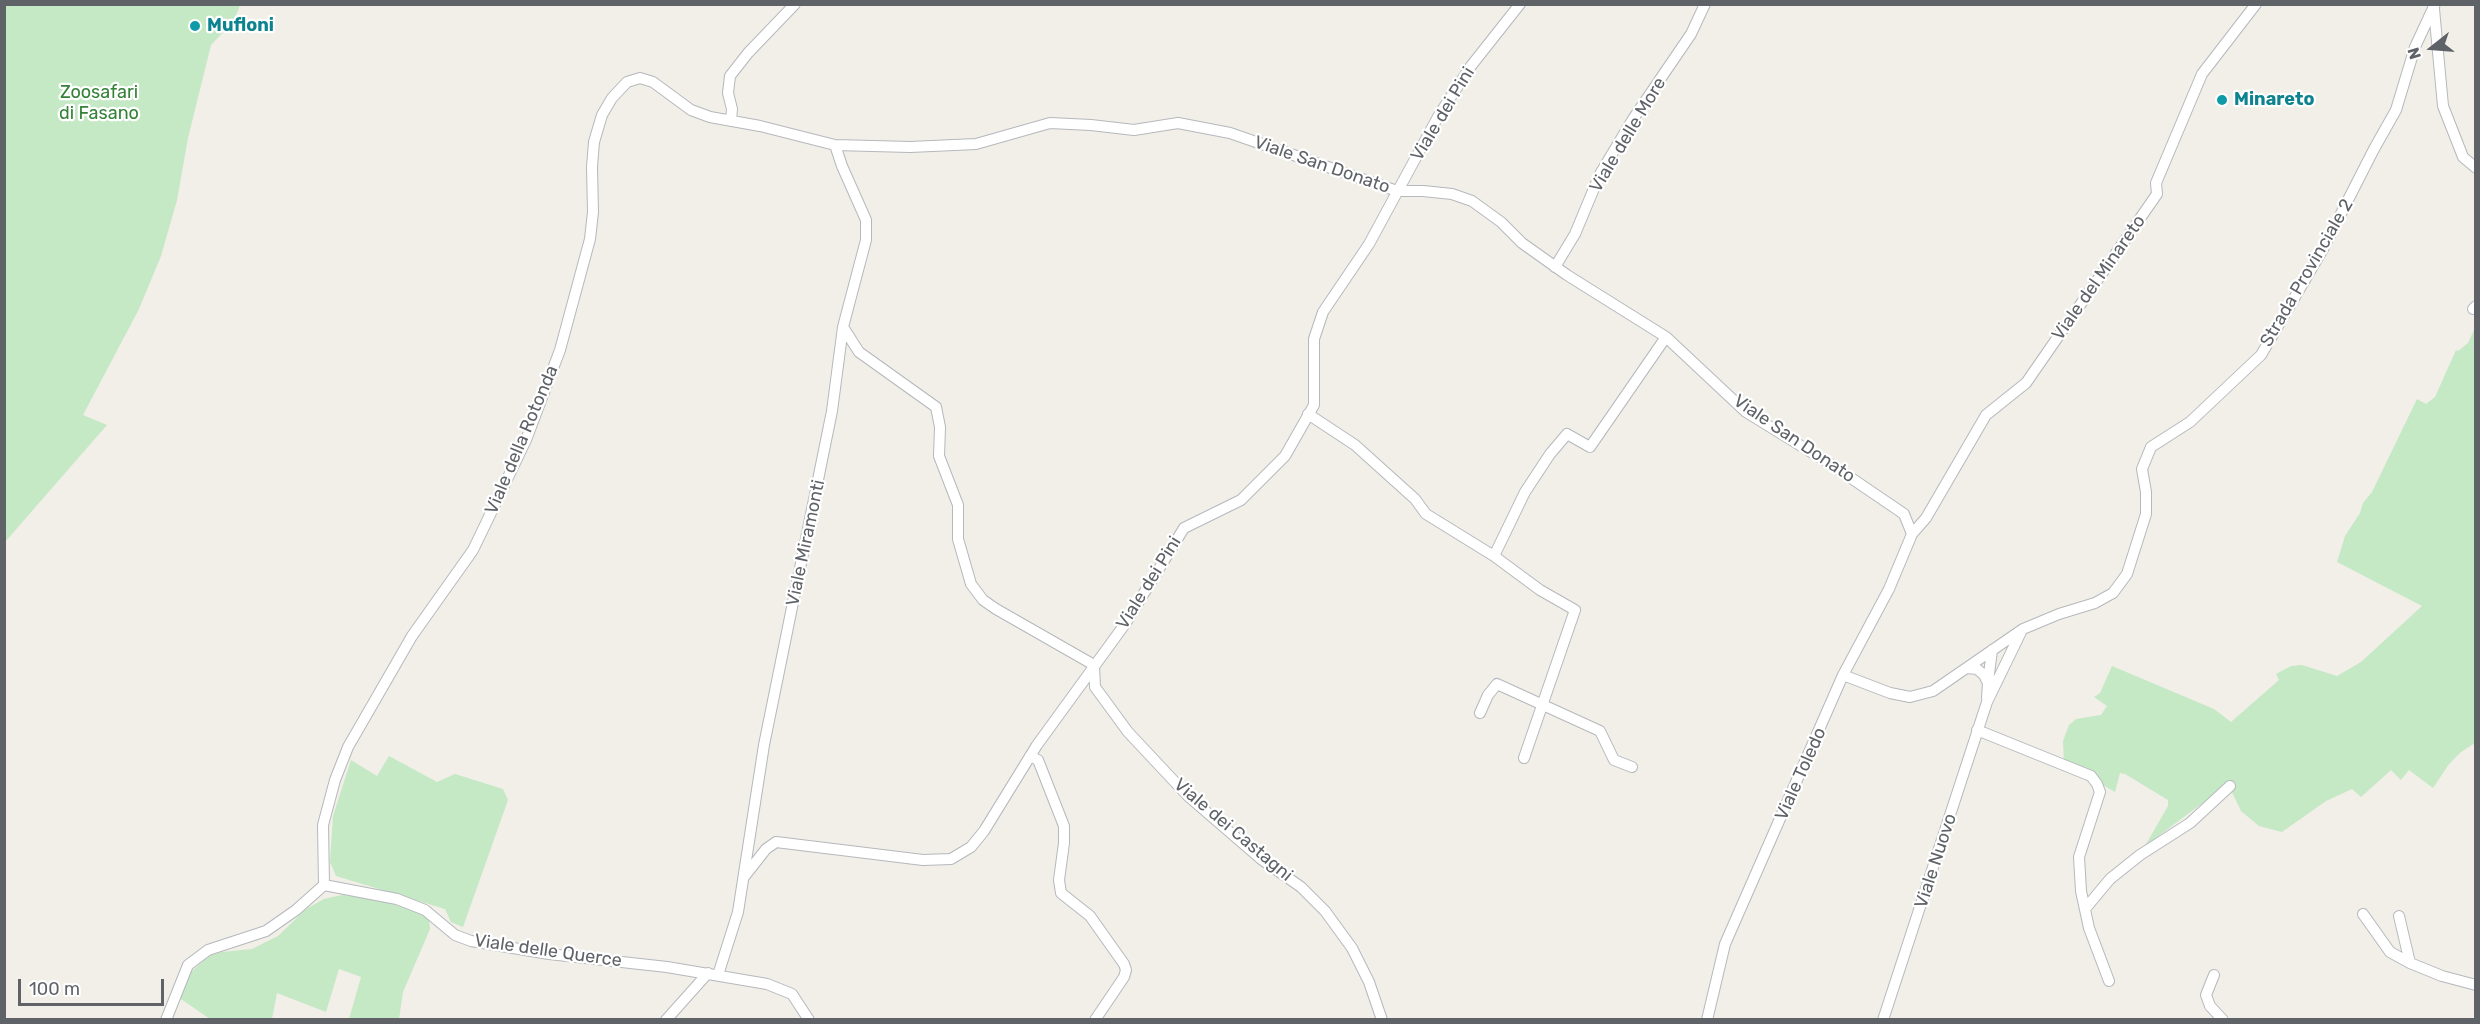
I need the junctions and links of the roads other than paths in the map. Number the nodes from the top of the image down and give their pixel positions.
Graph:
1 (795, 4) edge
2 (1520, 4) edge
3 (1705, 4) edge
4 (2256, 4) edge
5 (2434, 5) edge
6 (731, 121) junction
7 (835, 145) junction
8 (2475, 168) edge
9 (1397, 191) junction
10 (1555, 267) junction
11 (843, 327) junction
12 (1666, 337) junction
13 (1308, 414) junction
14 (1912, 534) junction
15 (1494, 556) junction
16 (2022, 629) junction
17 (1992, 650) junction
18 (1094, 665) junction
19 (1967, 668) junction
20 (2001, 669) junction
21 (1843, 675) junction
22 (1988, 683) junction
23 (1987, 702) junction
24 (1542, 705) junction
25 (1480, 712) dead end
26 (1977, 730) junction
27 (1030, 756) junction
28 (1524, 758) dead end
29 (1632, 767) dead end
30 (2230, 786) dead end
31 (744, 877) junction
32 (324, 885) junction
33 (2085, 909) junction
34 (2363, 914) dead end
35 (2399, 916) dead end
36 (2410, 963) junction
37 (713, 974) junction
38 (2214, 975) dead end
39 (2109, 981) dead end
40 (2475, 985) edge
41 (166, 1020) edge
42 (666, 1020) edge
43 (809, 1020) edge
44 (1095, 1020) edge
45 (1382, 1020) edge
46 (1707, 1020) edge
47 (1883, 1020) edge
48 (2223, 1020) edge

1 - 6 street
2 - 9 street, Viale dei Pini
3 - 10 street, Viale delle More
4 - 14 street, Viale del Minareto
5 - 8 street
5 - 16 street, Strada Provinciale 2
6 - 7 street, Viale San Donato
6 - 32 street, Viale della Rotonda
7 - 9 street, Viale San Donato
7 - 11 street, Viale Miramonti
9 - 10 street, Viale San Donato
9 - 13 street, Viale dei Pini
10 - 12 street, Viale San Donato
11 - 18 street
11 - 31 street, Viale Miramonti
12 - 14 street, Viale San Donato
12 - 15 street
13 - 15 street
13 - 18 street, Viale dei Pini
14 - 21 street, Viale Toledo
15 - 24 street
16 - 17 street, Strada Provinciale 2
16 - 20 street, Viale Nuovo
17 - 19 street, Strada Provinciale 2
17 - 20 street
17 - 22 street, Viale Nuovo
18 - 27 street, Viale dei Pini
18 - 45 street, Viale dei Castagni
19 - 21 street, Strada Provinciale 2
19 - 22 street
20 - 23 street, Viale Nuovo
21 - 46 street, Viale Toledo
22 - 23 street, Viale Nuovo
23 - 26 street, Viale Nuovo
24 - 25 street
24 - 28 street
24 - 29 street
26 - 33 street
26 - 47 street, Viale Nuovo
27 - 31 street, Viale dei Pini
27 - 44 street
30 - 33 street
31 - 37 street, Viale Miramonti
32 - 37 street, Viale delle Querce
32 - 41 street
33 - 39 street
34 - 36 street
35 - 36 street
36 - 40 street
37 - 42 street
37 - 43 street, Viale delle Querce
38 - 48 street

